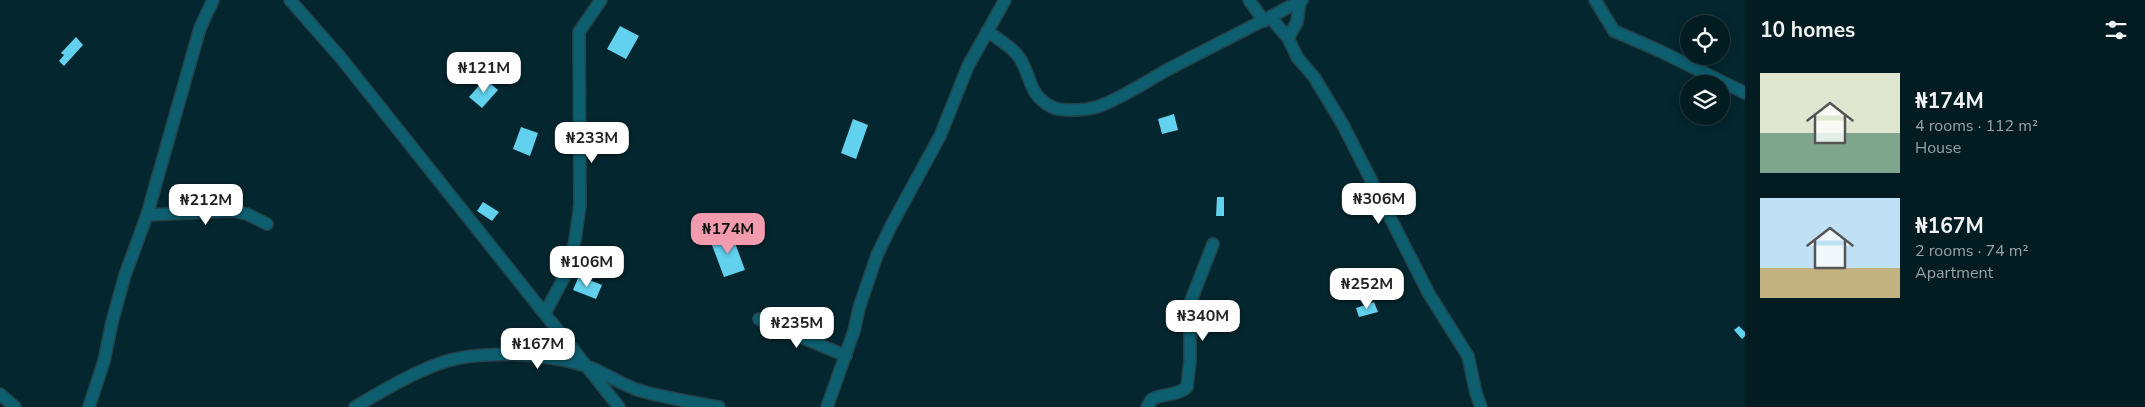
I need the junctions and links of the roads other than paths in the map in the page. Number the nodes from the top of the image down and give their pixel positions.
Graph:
1 (213, 0) edge
2 (290, 0) edge
3 (601, 0) edge
4 (1005, 0) edge
5 (1249, 0) edge
6 (1595, 0) edge
7 (1301, 1) edge
8 (1268, 19) junction
9 (987, 31) junction
10 (1288, 38) junction
11 (1745, 93) edge
12 (147, 215) junction
13 (267, 224) dead end
14 (1213, 244) dead end
15 (545, 313) junction
16 (759, 319) dead end
17 (846, 356) junction
18 (586, 366) junction
19 (0, 394) edge
20 (15, 407) edge
21 (89, 407) edge
22 (355, 407) edge
23 (619, 407) edge
24 (719, 407) edge
25 (827, 407) edge
26 (1147, 407) edge
27 (1481, 407) edge

1 - 12 street
2 - 15 street
3 - 15 street
4 - 9 street
5 - 8 street
6 - 11 street
7 - 8 street
7 - 10 street
8 - 9 street
8 - 10 street
9 - 17 street
10 - 27 street
12 - 13 street
12 - 21 street
14 - 26 street
15 - 18 street
16 - 17 street
17 - 25 street
18 - 22 street
18 - 23 street
18 - 24 street
19 - 20 street

